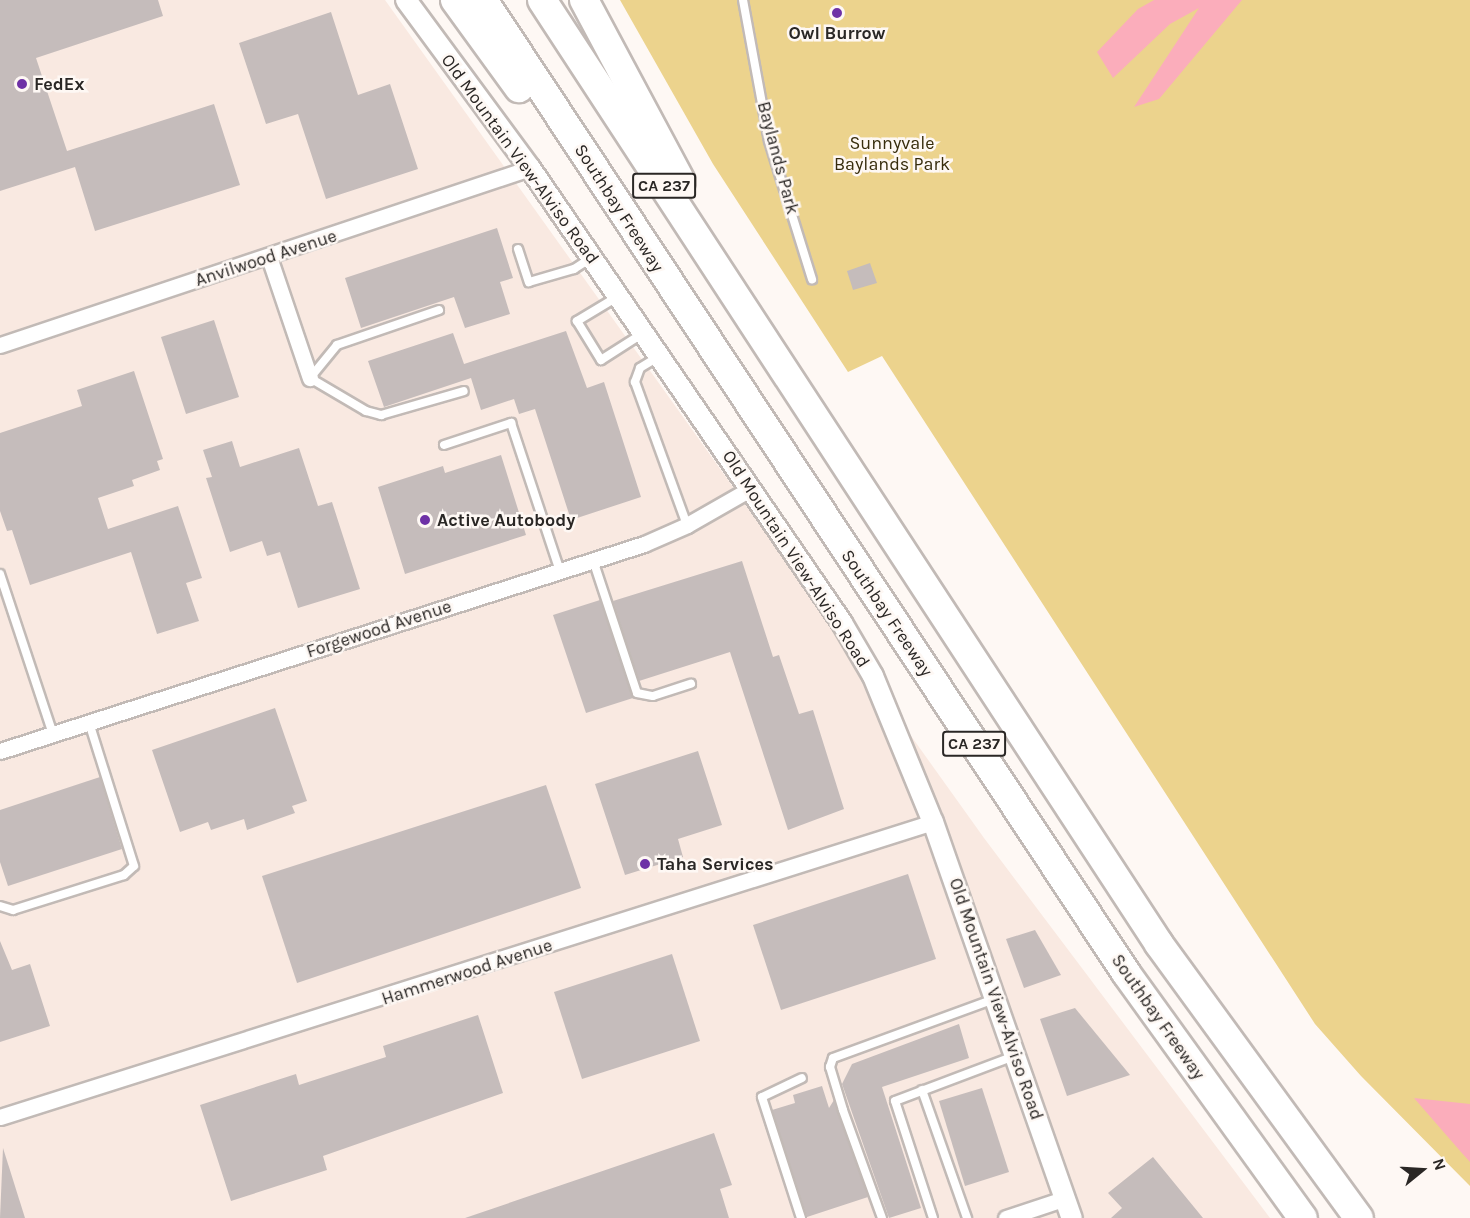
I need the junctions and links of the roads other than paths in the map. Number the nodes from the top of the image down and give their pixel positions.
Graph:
1 (406, 0) edge
2 (455, 0) edge
3 (483, 0) edge
4 (542, 0) edge
5 (584, 0) edge
6 (743, 0) edge
7 (530, 168) junction
8 (518, 249) dead end
9 (269, 257) junction
10 (591, 258) junction
11 (655, 263) junction
12 (812, 279) dead end
13 (618, 297) junction
14 (439, 310) dead end
15 (643, 333) junction
16 (0, 345) edge
17 (659, 356) junction
18 (787, 373) junction
19 (310, 378) junction
20 (464, 391) dead end
21 (444, 445) dead end
22 (750, 489) junction
23 (687, 525) junction
24 (593, 560) junction
25 (560, 571) junction
26 (0, 574) edge
27 (691, 684) dead end
28 (90, 722) junction
29 (53, 734) junction
30 (0, 751) edge
31 (933, 822) junction
32 (0, 906) edge
33 (996, 999) junction
34 (1016, 1056) junction
35 (802, 1078) dead end
36 (922, 1090) junction
37 (0, 1117) edge
38 (1066, 1198) junction
39 (801, 1218) edge
40 (882, 1218) edge
41 (933, 1218) edge
42 (967, 1218) edge
43 (1006, 1218) edge
44 (1072, 1218) edge
45 (1303, 1218) edge
46 (1359, 1218) edge

1 - 7 street, Old Mountain View-Alviso Road
2 - 11 highway
3 - 11 highway, Southbay Freeway / CA 237
4 - 18 highway, CA 237
5 - 18 highway
6 - 12 lane, Baylands Park
7 - 9 street, Anvilwood Avenue
7 - 10 street, Old Mountain View-Alviso Road
8 - 10 lane
9 - 16 street, Anvilwood Avenue
9 - 19 street
10 - 13 street, Old Mountain View-Alviso Road
11 - 45 highway, Southbay Freeway / CA 237
13 - 15 street, Old Mountain View-Alviso Road
13 - 15 lane
14 - 19 lane
15 - 17 street, Old Mountain View-Alviso Road
17 - 22 street, Old Mountain View-Alviso Road
17 - 23 lane
18 - 46 highway, CA 237
19 - 20 lane
21 - 25 lane
22 - 23 street, Forgewood Avenue
22 - 31 street, Old Mountain View-Alviso Road
23 - 24 street, Forgewood Avenue
24 - 25 street, Forgewood Avenue
24 - 27 lane
25 - 28 street, Forgewood Avenue
26 - 29 lane
28 - 29 street, Forgewood Avenue
28 - 32 lane
29 - 30 street, Forgewood Avenue
31 - 33 street, Old Mountain View-Alviso Road
31 - 37 street, Hammerwood Avenue
33 - 34 street, Old Mountain View-Alviso Road
33 - 40 lane
34 - 36 lane
34 - 38 street, Old Mountain View-Alviso Road
35 - 39 lane
36 - 41 lane
36 - 42 lane
38 - 43 street
38 - 44 street, Old Mountain View-Alviso Road

